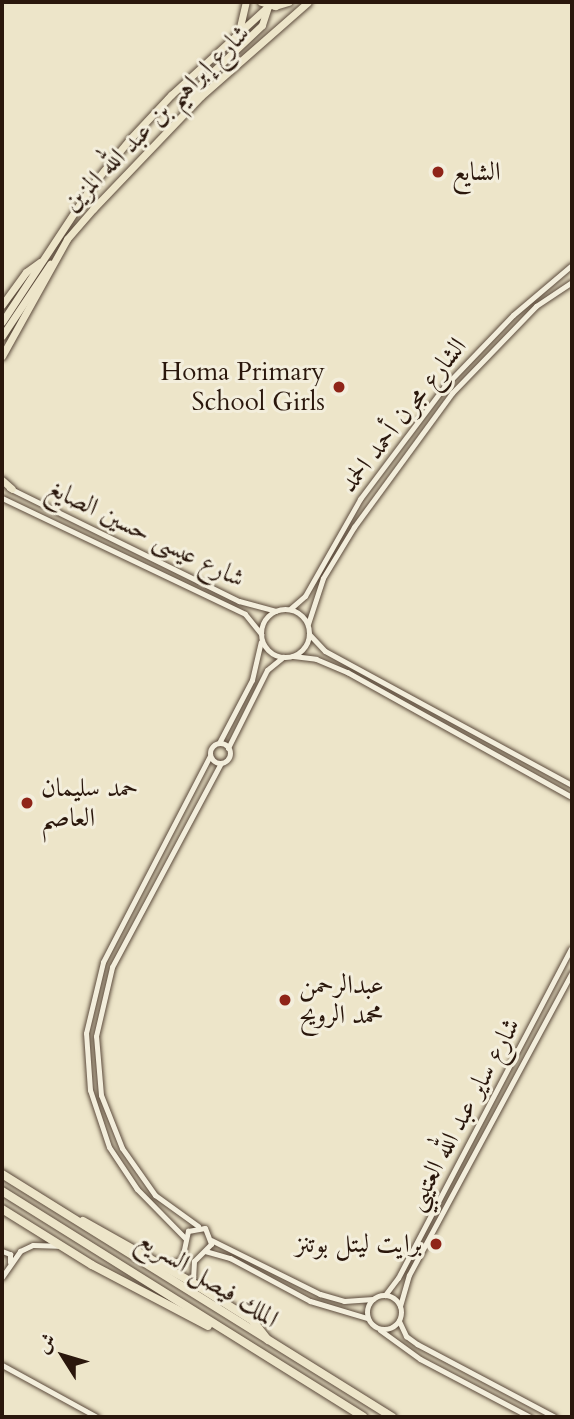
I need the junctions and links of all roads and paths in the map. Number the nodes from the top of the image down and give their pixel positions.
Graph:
1 (246, 2) edge
2 (288, 2) edge
3 (309, 2) edge
4 (268, 3) edge
5 (233, 37) junction
6 (176, 121) junction
7 (67, 239) junction
8 (44, 260) junction
9 (572, 265) edge
10 (572, 282) edge
11 (2, 305) edge
12 (2, 322) edge
13 (2, 336) edge
14 (2, 356) edge
15 (457, 371) junction
16 (464, 379) junction
17 (416, 424) junction
18 (424, 430) junction
19 (2, 482) edge
20 (12, 489) joint
21 (2, 498) edge
22 (83, 524) junction
23 (78, 534) junction
24 (290, 609) junction
25 (276, 611) junction
26 (308, 624) junction
27 (309, 634) junction
28 (261, 636) junction
29 (293, 656) junction
30 (283, 657) junction
31 (219, 743) junction
32 (228, 748) junction
33 (211, 756) junction
34 (221, 763) junction
35 (572, 785) edge
36 (572, 797) edge
37 (572, 941) edge
38 (572, 950) edge
39 (103, 962) junction
40 (112, 967) junction
41 (572, 972) edge
42 (503, 1080) junction
43 (497, 1114) junction
44 (2, 1174) edge
45 (2, 1191) edge
46 (2, 1209) edge
47 (72, 1219) junction
48 (198, 1226) junction
49 (212, 1240) junction
50 (185, 1241) junction
51 (63, 1247) junction
52 (2, 1251) edge
53 (203, 1252) junction
54 (10, 1262) junction
55 (166, 1266) junction
56 (2, 1277) edge
57 (193, 1283) junction
58 (385, 1295) junction
59 (373, 1299) junction
60 (400, 1306) junction
61 (367, 1318) junction
62 (399, 1321) junction
63 (380, 1329) junction
64 (234, 1336) junction
65 (270, 1342) junction
66 (2, 1365) edge
67 (370, 1404) junction
68 (97, 1417) edge
69 (363, 1417) edge
70 (392, 1417) edge
71 (398, 1417) edge
72 (530, 1417) edge
73 (555, 1417) edge

1 - 5 main road
2 - 4 main road
3 - 6 main road, شارع إبراهيم بن عبد الله المزين
4 - 5 main road
4 - 6 main road
5 - 8 main road
6 - 7 main road, شارع إبراهيم بن عبد الله المزين
7 - 13 main road, شارع إبراهيم بن عبد الله المزين
7 - 14 main road, شارع إبراهيم بن عبد الله المزين
8 - 11 main road
8 - 12 main road
9 - 15 street, الشارع مجرن أحمد الحمد
10 - 16 street, الشارع مجرن أحمد الحمد
15 - 16 street
15 - 17 street, الشارع مجرن أحمد الحمد
16 - 18 street, الشارع مجرن أحمد الحمد
17 - 18 street
17 - 24 street, الشارع مجرن أحمد الحمد
18 - 26 street, الشارع مجرن أحمد الحمد
19 - 20 main road
20 - 22 street, شارع عيسى حسين الصايغ
21 - 23 street, شارع عيسى حسين الصايغ
22 - 23 street
22 - 25 street, شارع عيسى حسين الصايغ
23 - 28 street, شارع عيسى حسين الصايغ
24 - 25 street
24 - 26 street
25 - 28 street
26 - 27 street
27 - 29 street
27 - 35 street
28 - 30 street
28 - 31 street
29 - 30 street
29 - 36 street
30 - 32 street
31 - 32 street
31 - 33 street
32 - 34 street
33 - 34 street
33 - 39 street
34 - 40 street
37 - 38 street
38 - 42 street, شارع ساير عبد الله العتيبي
39 - 40 street
39 - 50 street
40 - 48 street
41 - 43 street, شارع ساير عبد الله العتيبي
42 - 43 street
42 - 58 street, شارع ساير عبد الله العتيبي
43 - 60 street, شارع ساير عبد الله العتيبي
44 - 47 highway, الملك فيصل السريع
45 - 64 highway, الملك فيصل السريع
46 - 51 highway
47 - 55 highway
47 - 65 highway, الملك فيصل السريع
48 - 49 street
48 - 50 street
49 - 53 street
49 - 59 street
50 - 53 street
50 - 55 street
51 - 54 street
51 - 64 highway
52 - 54 street
53 - 57 street
53 - 61 street
54 - 56 street
55 - 57 highway
57 - 65 highway
58 - 59 street
58 - 60 street
59 - 61 street
60 - 62 street
61 - 63 street
62 - 63 street
62 - 73 street
63 - 72 street
64 - 69 highway, الملك فيصل السريع
65 - 67 highway, الملك فيصل السريع
66 - 68 street
67 - 70 highway, الملك فيصل السريع
67 - 71 highway

